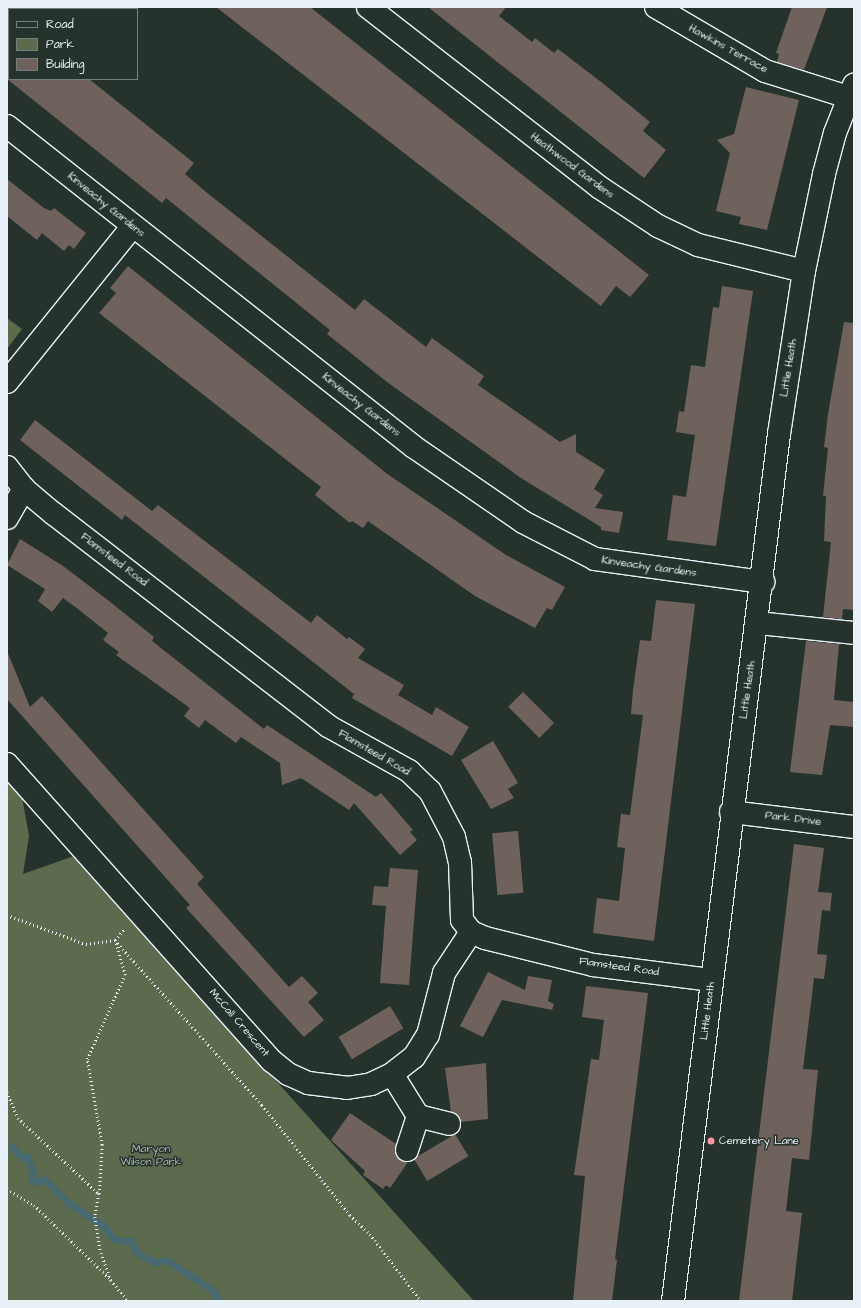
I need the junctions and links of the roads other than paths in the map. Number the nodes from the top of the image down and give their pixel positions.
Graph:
1 (368, 7) edge
2 (656, 7) edge
3 (851, 91) edge
4 (7, 126) edge
5 (132, 227) junction
6 (804, 271) junction
7 (7, 382) edge
8 (7, 467) edge
9 (24, 489) junction
10 (7, 518) edge
11 (763, 582) junction
12 (758, 623) junction
13 (854, 633) edge
14 (7, 764) edge
15 (731, 812) junction
16 (854, 827) edge
17 (471, 932) junction
18 (712, 980) junction
19 (392, 1074) junction
20 (418, 1116) junction
21 (449, 1124) dead end
22 (407, 1150) dead end
23 (673, 1301) edge

1 - 6 street, Heathwood Gardens
2 - 3 street, Hawkins Terrace
3 - 6 street, Little Heath
4 - 5 street, Kinveachy Gardens
5 - 7 street
5 - 11 street, Kinveachy Gardens
6 - 11 street, Little Heath
8 - 9 street, Flamsteed Road
9 - 10 street
9 - 17 street, Flamsteed Road
11 - 12 street, Little Heath
12 - 13 street
12 - 15 street, Little Heath
14 - 19 street, McCall Crescent
15 - 16 street, Park Drive
15 - 18 street, Little Heath
17 - 18 street, Flamsteed Road
17 - 19 street, McCall Crescent
18 - 23 street, Little Heath
19 - 20 street
20 - 21 street
20 - 22 street

